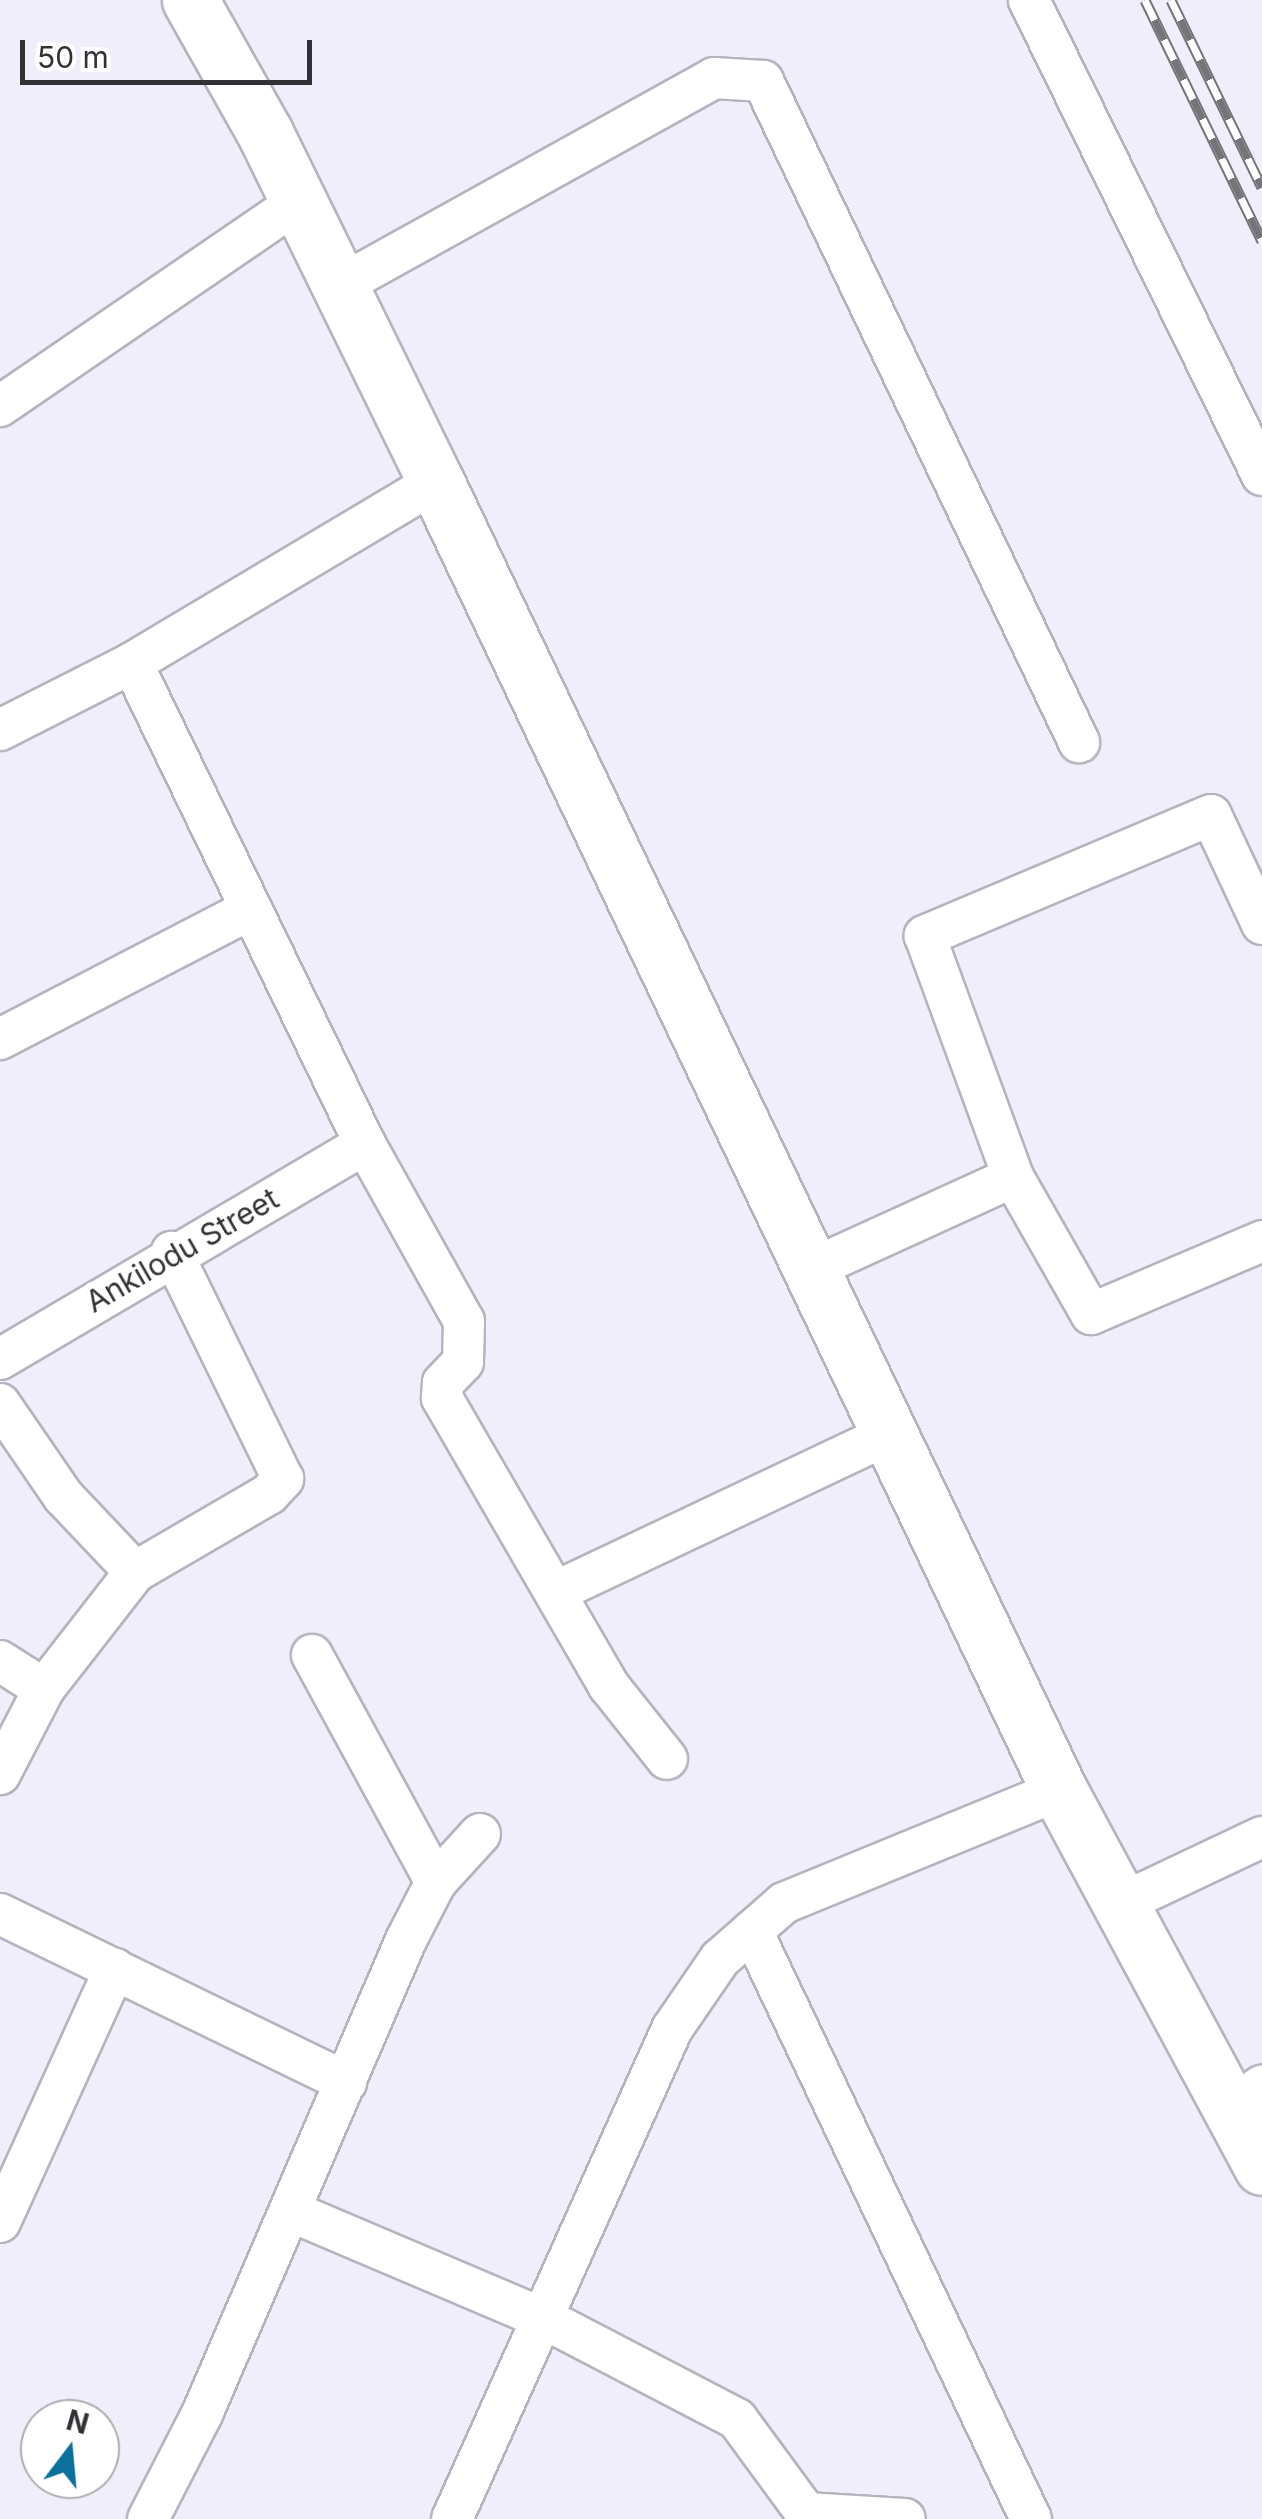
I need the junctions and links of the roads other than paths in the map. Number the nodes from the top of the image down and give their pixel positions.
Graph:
1 (190, 0) edge
2 (1029, 0) edge
3 (296, 203) junction
4 (338, 286) junction
5 (0, 406) edge
6 (1262, 476) edge
7 (436, 482) junction
8 (132, 663) junction
9 (0, 730) edge
10 (1078, 742) dead end
11 (250, 910) junction
12 (1262, 924) edge
13 (0, 1039) edge
14 (366, 1144) junction
15 (1013, 1177) junction
16 (1262, 1240) edge
17 (172, 1252) junction
18 (809, 1270) junction
19 (0, 1359) edge
20 (0, 1404) edge
21 (887, 1435) junction
22 (134, 1572) junction
23 (556, 1592) junction
24 (312, 1655) dead end
25 (0, 1661) edge
26 (44, 1690) junction
27 (667, 1759) dead end
28 (0, 1774) edge
29 (1059, 1790) junction
30 (480, 1834) dead end
31 (1262, 1838) edge
32 (436, 1882) junction
33 (1120, 1904) junction
34 (0, 1914) edge
35 (752, 1932) junction
36 (115, 1970) junction
37 (346, 2082) junction
38 (1246, 2097) edge
39 (1262, 2167) edge
40 (290, 2211) junction
41 (0, 2222) edge
42 (545, 2319) junction
43 (148, 2519) edge
44 (452, 2519) edge
45 (905, 2519) edge
46 (1030, 2519) edge

1 - 3 street
2 - 6 street
3 - 4 street
3 - 5 street
4 - 7 street
4 - 10 street
7 - 8 street
7 - 18 street
8 - 9 street
8 - 11 street
11 - 13 street
11 - 14 street
12 - 15 street
14 - 17 street, Ankilodu Street
14 - 23 street
15 - 16 street
15 - 18 street
17 - 19 street, Ankilodu Street
17 - 22 street
18 - 21 street
20 - 22 street
21 - 23 street
21 - 29 street
22 - 26 street
23 - 27 street
24 - 32 street
25 - 26 street
26 - 28 street
29 - 33 street
29 - 35 street
30 - 32 street
31 - 33 street
32 - 37 street
33 - 38 street
34 - 36 street
35 - 42 street
35 - 46 street
36 - 37 street
36 - 41 street
37 - 40 street
38 - 39 street
40 - 42 street
40 - 43 street
42 - 44 street
42 - 45 street

